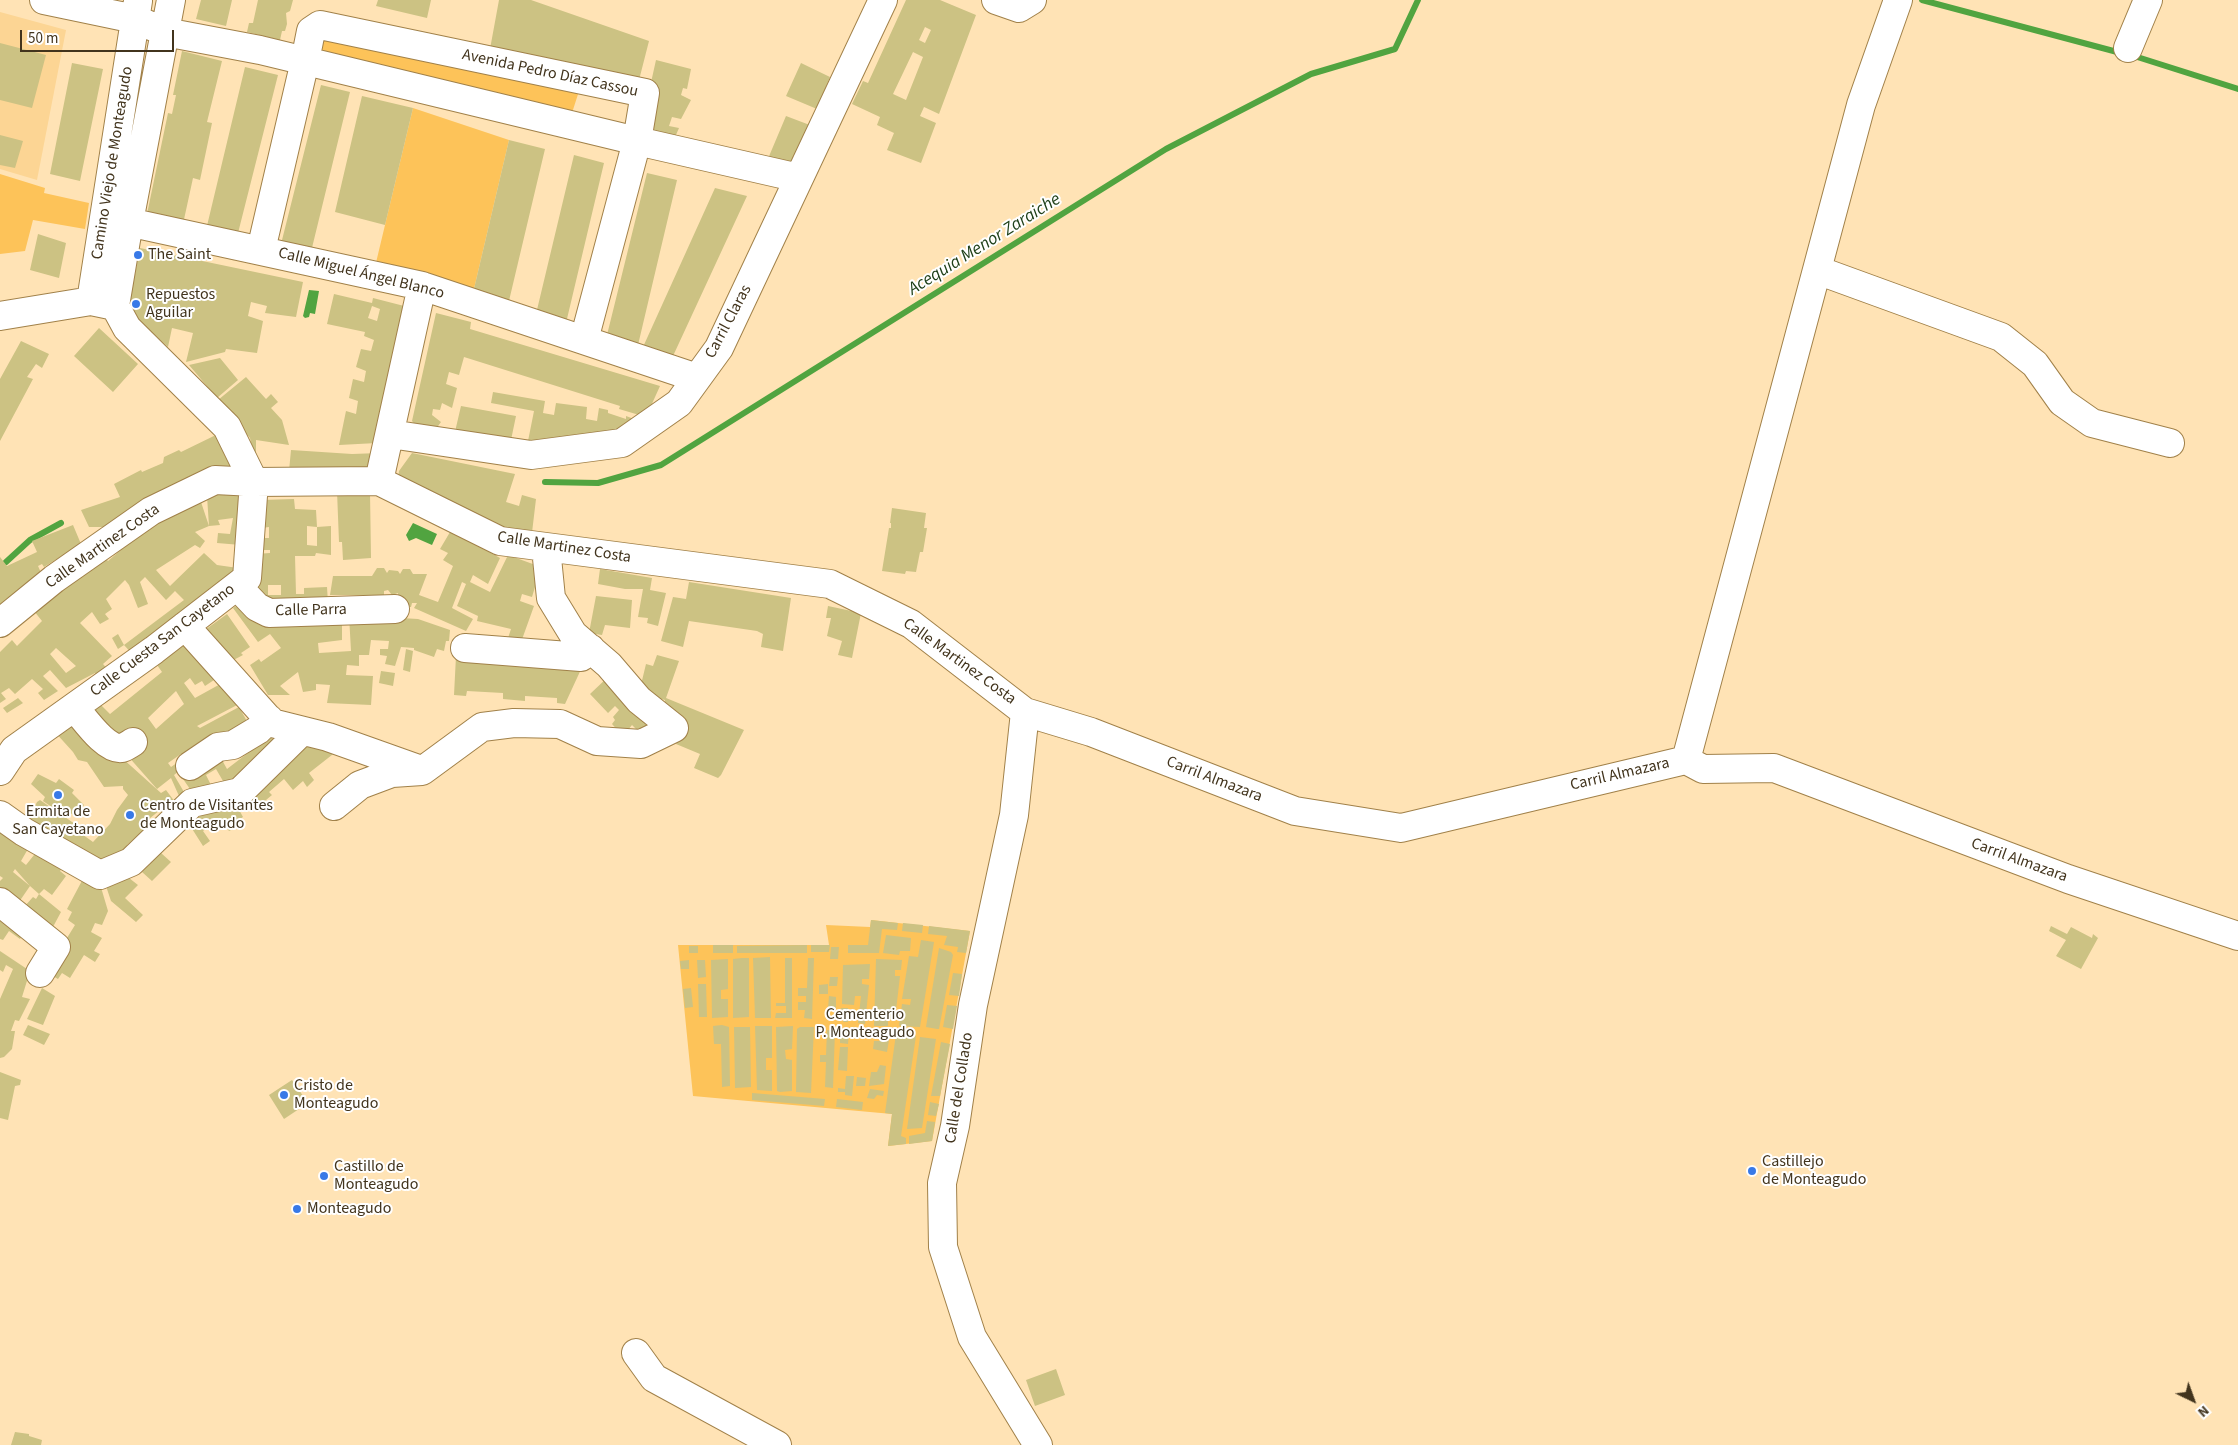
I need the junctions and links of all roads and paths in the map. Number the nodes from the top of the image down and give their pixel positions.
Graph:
1 (44, 0) edge
2 (171, 0) edge
3 (884, 0) edge
4 (996, 0) edge
5 (1032, 0) edge
6 (1898, 0) edge
7 (2148, 0) edge
8 (137, 9) edge
9 (165, 32) junction
10 (2128, 48) dead end
11 (304, 61) junction
12 (637, 141) junction
13 (799, 178) junction
14 (117, 219) junction
15 (261, 250) junction
16 (1817, 270) junction
17 (422, 286) junction
18 (103, 303) junction
19 (0, 316) edge
20 (584, 340) junction
21 (697, 378) junction
22 (390, 434) junction
23 (2170, 443) dead end
24 (379, 481) junction
25 (254, 482) junction
26 (546, 548) junction
27 (237, 586) junction
28 (395, 609) dead end
29 (0, 623) edge
30 (185, 626) junction
31 (464, 648) dead end
32 (591, 649) junction
33 (74, 707) junction
34 (1025, 712) junction
35 (269, 719) junction
36 (302, 730) junction
37 (133, 742) dead end
38 (1686, 760) junction
39 (190, 766) dead end
40 (0, 771) edge
41 (422, 771) junction
42 (334, 806) dead end
43 (0, 815) edge
44 (0, 902) edge
45 (2238, 936) edge
46 (40, 973) dead end
47 (636, 1353) dead end
48 (777, 1445) edge
49 (1038, 1445) edge

1 - 8 street
2 - 9 street, Camino Viejo de Monteagudo
3 - 13 street, Carril Claras
4 - 5 street
6 - 16 street
7 - 10 street
8 - 9 street
8 - 14 street, Camino Viejo de Monteagudo
9 - 11 street
9 - 14 street, Camino Viejo de Monteagudo
11 - 12 street
11 - 12 street, Avenida Pedro Díaz Cassou
11 - 15 street
12 - 13 street
12 - 20 street
13 - 21 street, Carril Claras
14 - 15 street, Calle Miguel Ángel Blanco
14 - 18 street, Camino Viejo de Monteagudo
15 - 17 street, Calle Miguel Ángel Blanco
16 - 23 street
16 - 38 street
17 - 20 street, Calle Miguel Ángel Blanco
17 - 22 street
18 - 19 street
18 - 25 street
20 - 21 street, Calle Miguel Ángel Blanco
21 - 22 street, Carril Claras
22 - 24 street
24 - 25 street, Calle Martinez Costa
24 - 26 street, Calle Martinez Costa
25 - 27 street, Calle Cuesta San Cayetano
25 - 29 street, Calle Martinez Costa
26 - 32 street
26 - 34 street, Calle Martinez Costa
27 - 28 street, Calle Parra
27 - 30 street, Calle Cuesta San Cayetano
30 - 33 street, Calle Cuesta San Cayetano
30 - 35 street
31 - 32 street
32 - 41 street
33 - 37 street
33 - 40 street, Calle Cuesta San Cayetano
34 - 38 street, Carril Almazara
34 - 49 street, Calle del Collado
35 - 36 street
35 - 39 street
36 - 41 street
36 - 43 street
38 - 45 street, Carril Almazara
41 - 42 street
44 - 46 street
47 - 48 street

